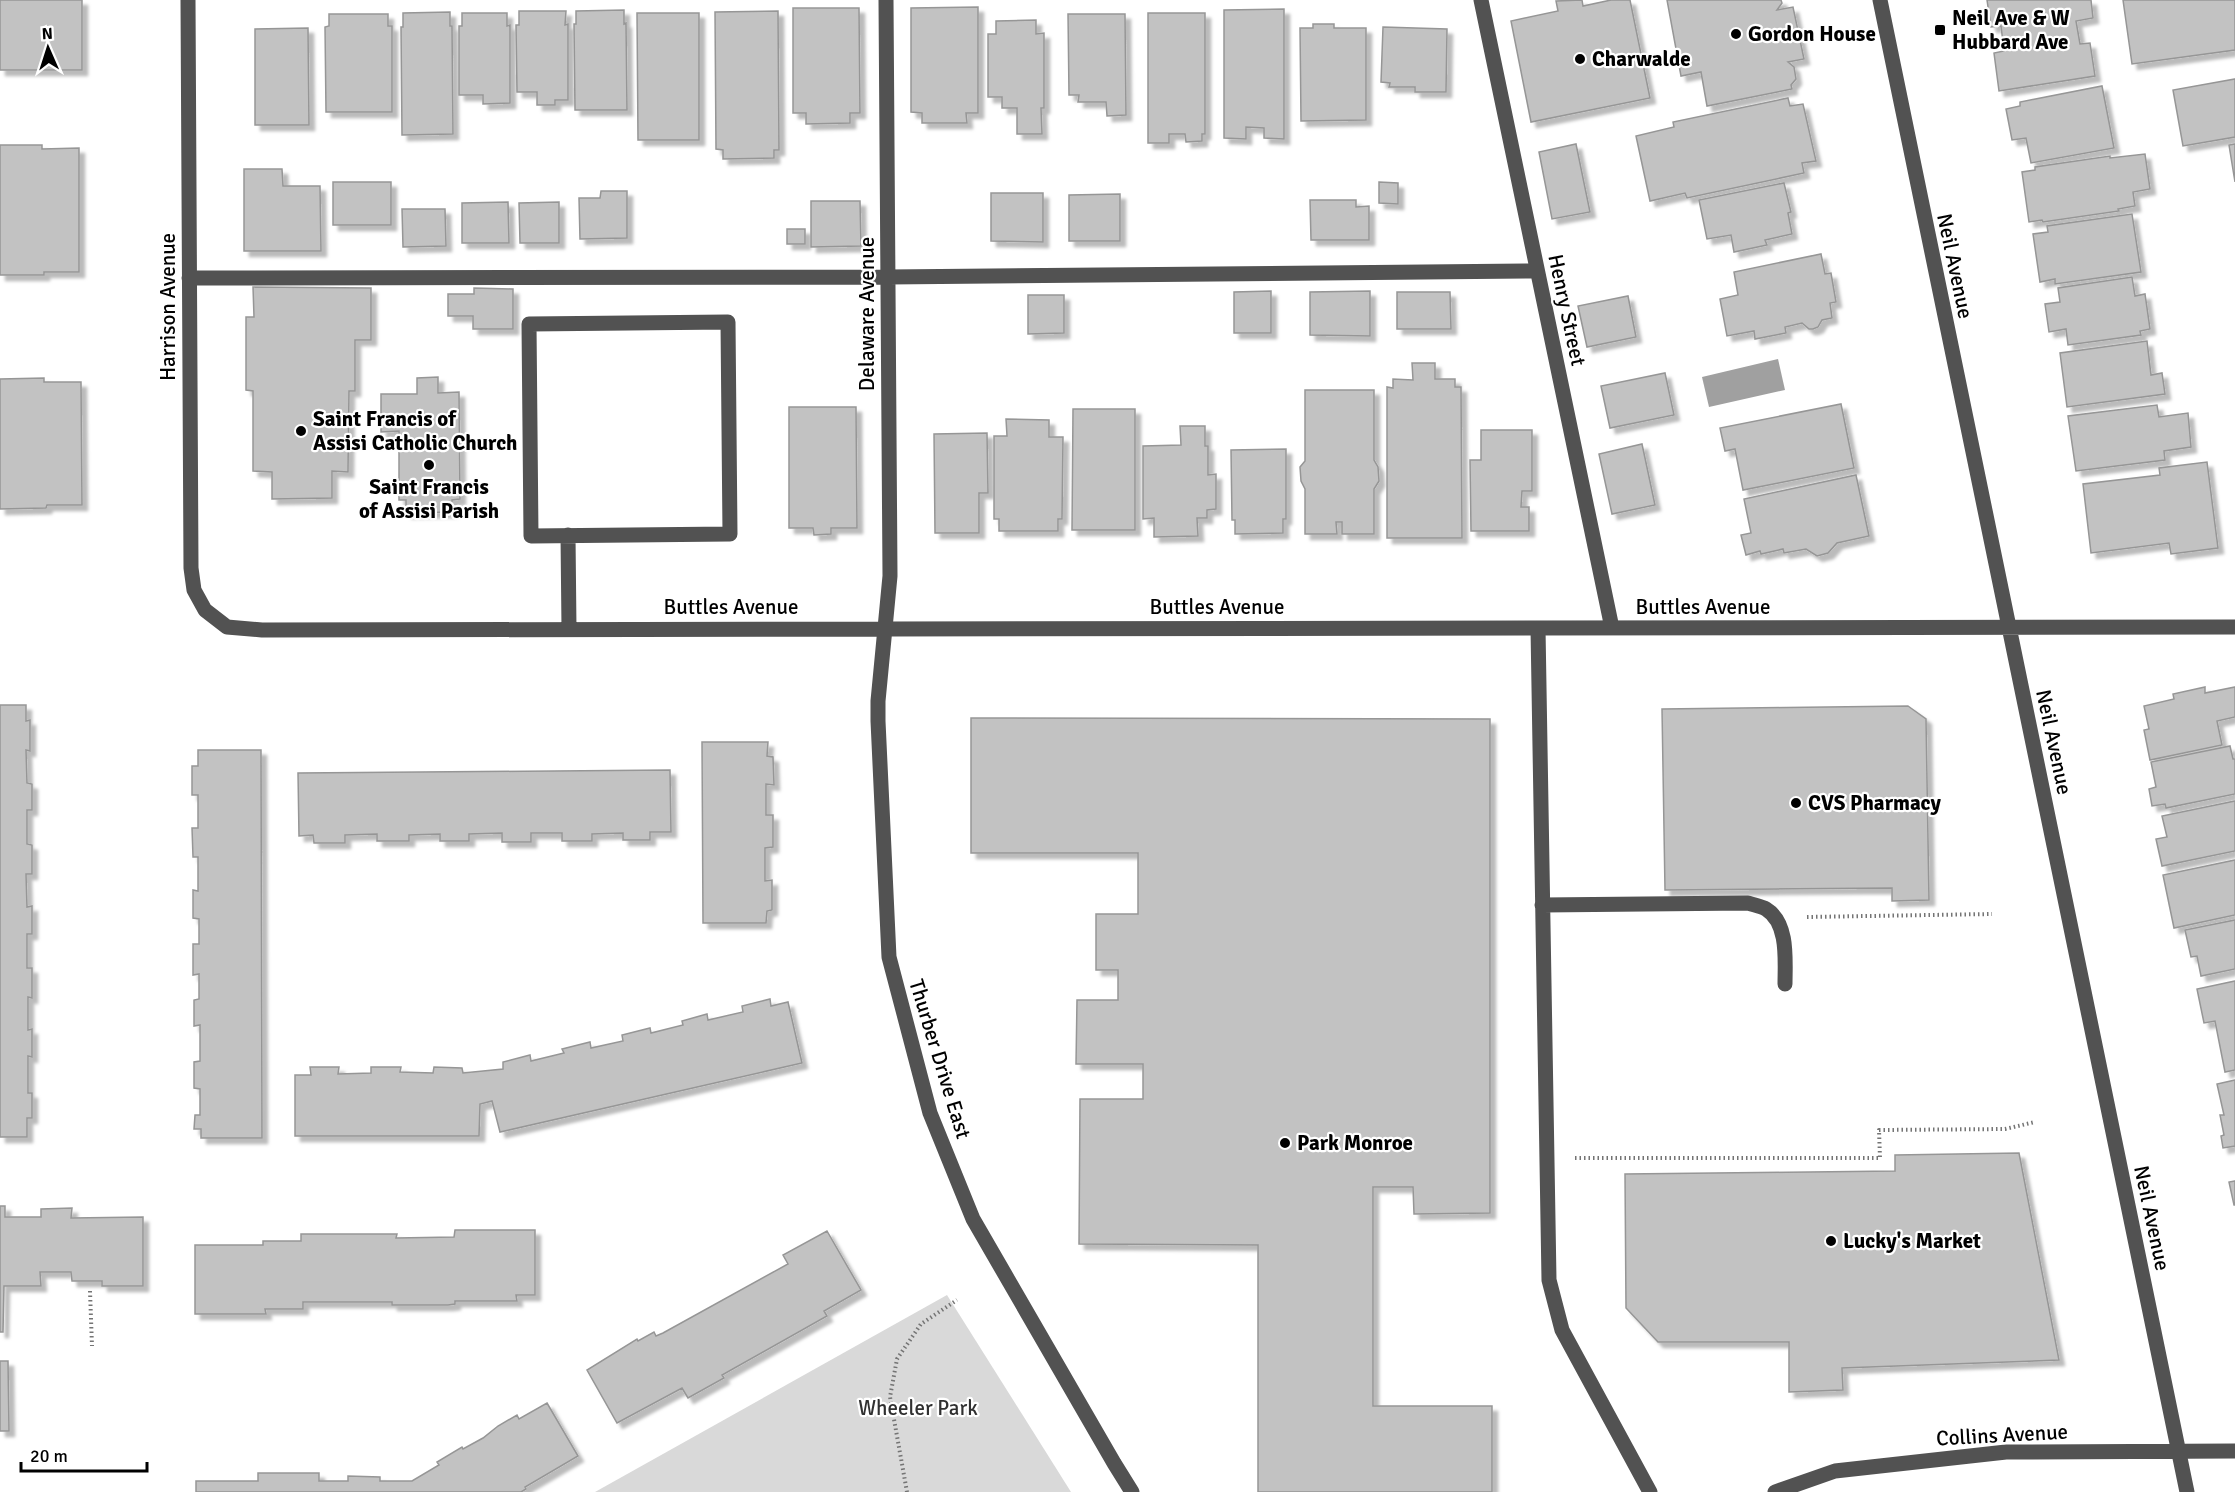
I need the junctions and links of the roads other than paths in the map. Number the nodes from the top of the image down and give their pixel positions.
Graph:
1 (188, 0) edge
2 (886, 0) edge
3 (1481, 0) edge
4 (1880, 0) edge
5 (1537, 271) junction
6 (888, 277) junction
7 (189, 278) junction
8 (568, 535) junction
9 (205, 610) joint
10 (2235, 627) edge
11 (885, 628) junction
12 (1538, 628) junction
13 (1612, 628) junction
14 (569, 629) junction
15 (2009, 629) junction
16 (1542, 905) junction
17 (1785, 984) dead end
18 (2178, 1450) junction
19 (2235, 1451) edge
20 (1132, 1492) edge
21 (1650, 1492) edge
22 (1775, 1492) edge
23 (2187, 1492) edge

1 - 7 street, Harrison Avenue
2 - 6 street, Delaware Avenue
3 - 5 street, Henry Street
4 - 15 street, Neil Avenue
5 - 6 street
5 - 13 street, Henry Street
6 - 7 street
6 - 11 street, Delaware Avenue
7 - 9 street, Harrison Avenue
8 - 8 street
8 - 14 street
9 - 14 street, Buttles Avenue
10 - 15 street, Buttles Avenue
11 - 12 street, Buttles Avenue
11 - 14 street, Buttles Avenue
11 - 20 street, Thurber Drive East
12 - 13 street, Buttles Avenue
12 - 16 street
13 - 15 street, Buttles Avenue
15 - 18 street, Neil Avenue
16 - 17 street
16 - 21 street
18 - 19 street, Collins Avenue
18 - 22 street, Collins Avenue
18 - 23 street, Neil Avenue

